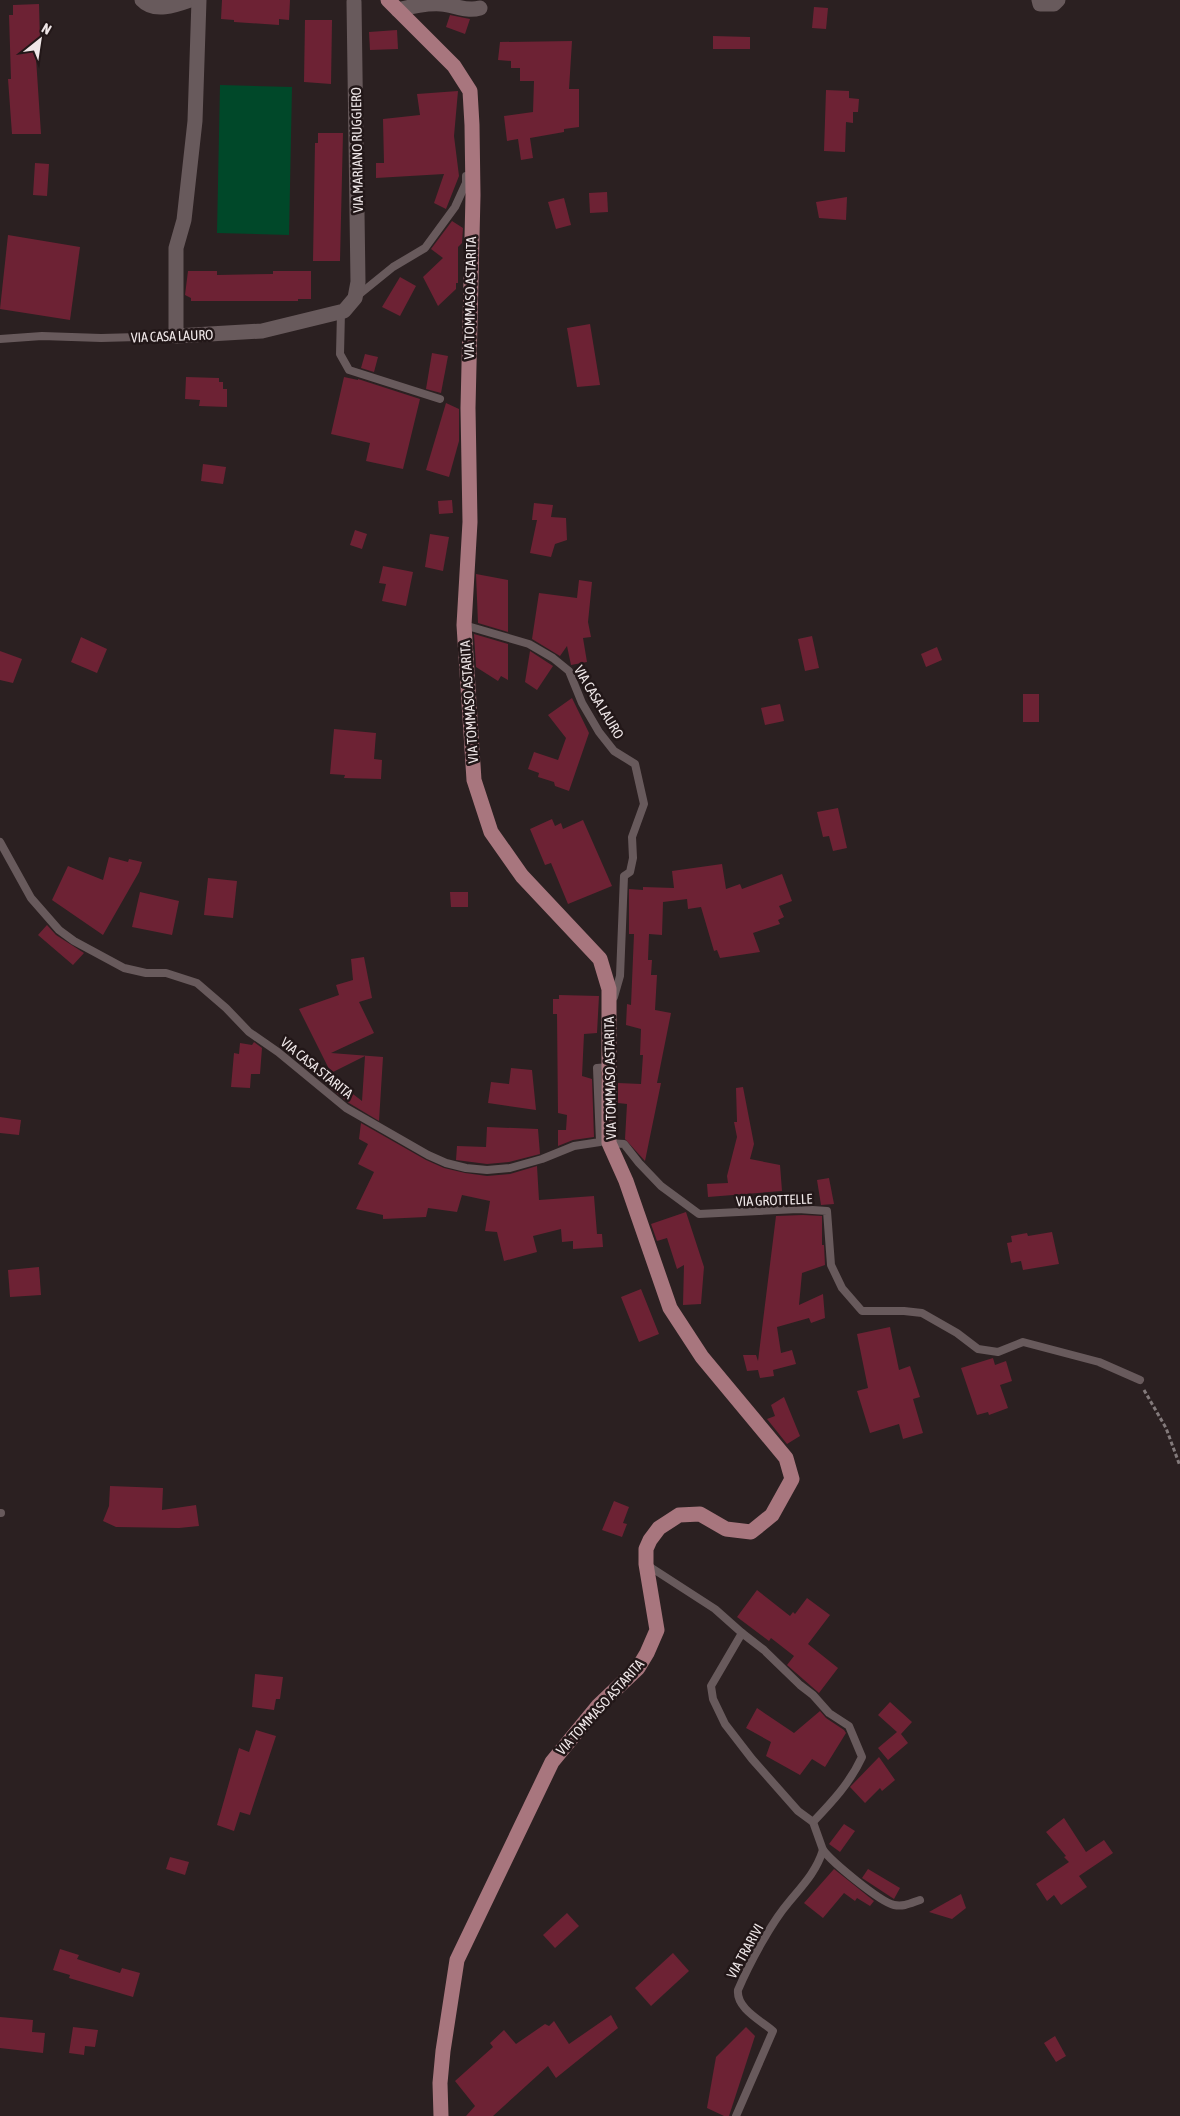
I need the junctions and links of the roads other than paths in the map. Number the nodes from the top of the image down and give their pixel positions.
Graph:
1 (142, 0) edge
2 (190, 0) edge
3 (199, 0) edge
4 (1039, 0) edge
5 (1058, 0) edge
6 (355, 1) edge
7 (483, 4) edge
8 (393, 5) edge
9 (472, 115) junction
10 (355, 298) junction
11 (341, 312) junction
12 (176, 336) junction
13 (0, 339) edge
14 (440, 399) dead end
15 (464, 625) junction
16 (0, 842) edge
17 (609, 1018) junction
18 (608, 1067) junction
19 (609, 1143) junction
20 (1140, 1380) road end
21 (646, 1564) junction
22 (742, 1633) junction
23 (812, 1822) junction
24 (823, 1850) junction
25 (920, 1900) dead end
26 (440, 2116) edge
27 (736, 2116) edge

1 - 2 street
3 - 12 street
4 - 5 street
6 - 10 street, VIA MARIANO RUGGIERO
7 - 8 street
8 - 9 main road, VIA TOMMASO ASTARITA
9 - 10 lane
9 - 15 main road, VIA TOMMASO ASTARITA
10 - 11 street
11 - 12 street, VIA CASA LAURO
11 - 14 lane
12 - 13 lane, VIA CASA LAURO
15 - 17 main road, VIA TOMMASO ASTARITA
15 - 17 lane, VIA CASA LAURO
16 - 18 lane, VIA CASA STARITA
17 - 18 main road, VIA TOMMASO ASTARITA
18 - 19 main road, VIA TOMMASO ASTARITA
19 - 20 lane, VIA GROTTELLE
19 - 21 main road, VIA TOMMASO ASTARITA
21 - 22 lane
21 - 26 main road, VIA TOMMASO ASTARITA
22 - 23 lane
22 - 23 lane
23 - 24 lane
24 - 25 lane
24 - 27 lane, VIA TRARIVI

